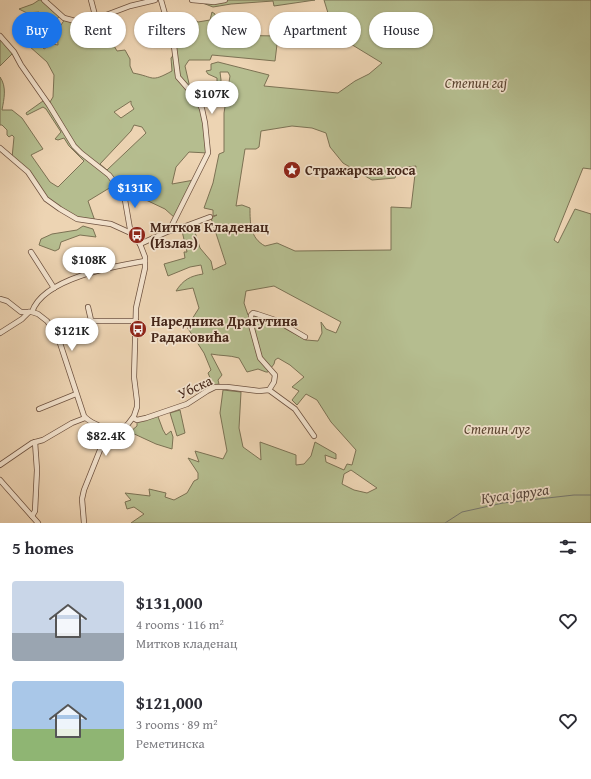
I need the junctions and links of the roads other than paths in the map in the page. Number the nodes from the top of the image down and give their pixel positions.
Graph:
1 (44, 0) edge
2 (91, 0) edge
3 (155, 0) edge
4 (161, 0) edge
5 (192, 0) edge
6 (225, 0) edge
7 (94, 12) edge
8 (114, 12) edge
9 (70, 20) edge
10 (0, 36) edge
11 (0, 148) edge
12 (210, 217) dead end
13 (169, 231) junction
14 (134, 235) junction
15 (140, 244) junction
16 (31, 252) dead end
17 (145, 261) junction
18 (54, 288) junction
19 (0, 299) edge
20 (88, 307) dead end
21 (31, 312) junction
22 (136, 321) junction
23 (0, 333) edge
24 (305, 337) dead end
25 (269, 390) junction
26 (76, 394) junction
27 (39, 408) dead end
28 (85, 418) junction
29 (132, 418) junction
30 (108, 434) junction
31 (314, 436) dead end
32 (35, 442) junction
33 (0, 465) edge
34 (0, 480) edge
35 (32, 516) junction
36 (38, 523) edge
37 (84, 523) edge

1 - 9 street
2 - 7 street
3 - 8 street
4 - 13 street
5 - 6 street
10 - 14 street
11 - 14 street
12 - 13 street
13 - 15 street
14 - 15 street
15 - 17 street
16 - 18 street
17 - 18 street
17 - 22 street
18 - 21 street
19 - 21 street
20 - 22 street
21 - 23 street
21 - 26 street
22 - 29 street
24 - 25 street
25 - 29 street, Убска
25 - 31 street
26 - 27 street
26 - 28 street
28 - 30 street
28 - 32 street
29 - 30 street
30 - 37 street
32 - 33 street
32 - 35 street
34 - 35 street
35 - 36 street

